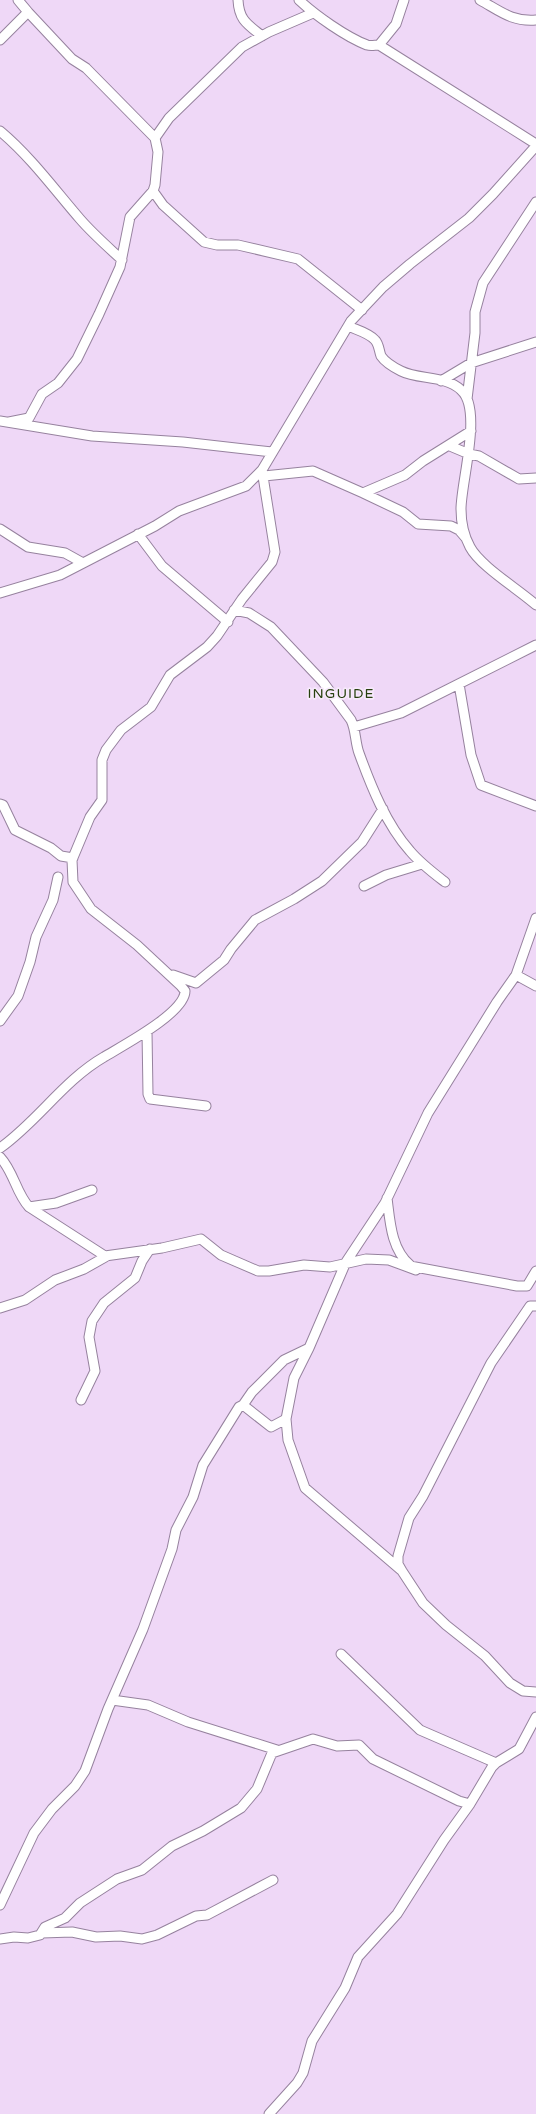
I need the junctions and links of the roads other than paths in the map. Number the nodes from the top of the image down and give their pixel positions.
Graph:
1 (18, 0) edge
2 (238, 0) edge
3 (299, 0) edge
4 (404, 0) edge
5 (480, 0) edge
6 (28, 12) junction
7 (313, 12) junction
8 (536, 20) edge
9 (262, 36) junction
10 (0, 40) edge
11 (379, 45) junction
12 (0, 131) edge
13 (155, 138) junction
14 (536, 145) edge
15 (153, 191) junction
16 (536, 202) edge
17 (122, 260) junction
18 (362, 310) junction
19 (348, 326) junction
20 (536, 342) edge
21 (471, 363) junction
22 (441, 381) junction
23 (467, 398) junction
24 (5, 421) edge
25 (471, 432) junction
26 (450, 446) junction
27 (272, 452) junction
28 (469, 454) junction
29 (263, 473) junction
30 (536, 478) edge
31 (363, 493) junction
32 (0, 529) edge
33 (138, 534) junction
34 (466, 538) junction
35 (83, 563) junction
36 (0, 593) edge
37 (536, 604) edge
38 (234, 610) junction
39 (228, 622) junction
40 (536, 645) edge
41 (459, 684) junction
42 (354, 727) junction
43 (0, 804) edge
44 (536, 806) edge
45 (383, 809) junction
46 (73, 858) junction
47 (422, 864) junction
48 (58, 877) dead end
49 (445, 882) dead end
50 (364, 886) dead end
51 (536, 918) edge
52 (168, 974) junction
53 (516, 975) junction
54 (536, 986) edge
55 (0, 1021) edge
56 (147, 1032) junction
57 (206, 1106) dead end
58 (0, 1148) edge
59 (0, 1157) edge
60 (92, 1190) dead end
61 (387, 1196) junction
62 (29, 1207) junction
63 (150, 1249) junction
64 (107, 1256) junction
65 (346, 1262) junction
66 (410, 1266) junction
67 (536, 1271) edge
68 (536, 1306) edge
69 (0, 1308) edge
70 (309, 1348) junction
71 (81, 1400) dead end
72 (243, 1405) junction
73 (286, 1419) junction
74 (271, 1427) junction
75 (288, 1440) junction
76 (402, 1571) junction
77 (341, 1654) dead end
78 (536, 1692) edge
79 (112, 1700) junction
80 (536, 1717) edge
81 (277, 1750) junction
82 (496, 1763) junction
83 (470, 1804) junction
84 (273, 1880) dead end
85 (0, 1905) edge
86 (42, 1933) junction
87 (0, 1939) edge
88 (269, 2114) edge

1 - 6 street
2 - 9 street
3 - 7 street
4 - 11 street
5 - 8 street
6 - 10 street
6 - 13 street
7 - 9 street
7 - 11 street
9 - 13 street
11 - 14 street
12 - 17 street
13 - 15 street
14 - 18 street
15 - 17 street
15 - 18 street
16 - 21 street
17 - 24 street
18 - 19 street
19 - 22 street
19 - 27 street
20 - 21 street
21 - 22 street
21 - 23 street
22 - 23 street
23 - 25 street
24 - 27 street
25 - 26 street
25 - 28 street
26 - 28 street
26 - 31 street
27 - 29 street
28 - 30 street
28 - 34 street
29 - 31 street
29 - 33 street
29 - 38 street
31 - 34 street
32 - 35 street
33 - 35 street
33 - 39 street
34 - 37 street
35 - 36 street
38 - 39 street
38 - 42 street
39 - 46 street
40 - 41 street
41 - 42 street
41 - 44 street
42 - 45 street
43 - 46 street
45 - 47 street
45 - 52 street
46 - 52 street
47 - 49 street
47 - 50 street
48 - 55 street
51 - 53 street
52 - 56 street
53 - 54 street
53 - 61 street
56 - 57 street
56 - 58 street
59 - 62 street
60 - 62 street
61 - 65 street
61 - 66 street
62 - 64 street
63 - 64 street
63 - 65 street
63 - 71 street
64 - 69 street
65 - 66 street
65 - 70 street
66 - 67 street
68 - 76 street
70 - 72 street
70 - 73 street
72 - 74 street
72 - 79 street
73 - 74 street
73 - 75 street
74 - 75 street
75 - 76 street
76 - 78 street
77 - 82 street
79 - 81 street
79 - 85 street
80 - 82 street
81 - 83 street
81 - 86 street
82 - 83 street
83 - 88 street
84 - 86 street
86 - 87 street

